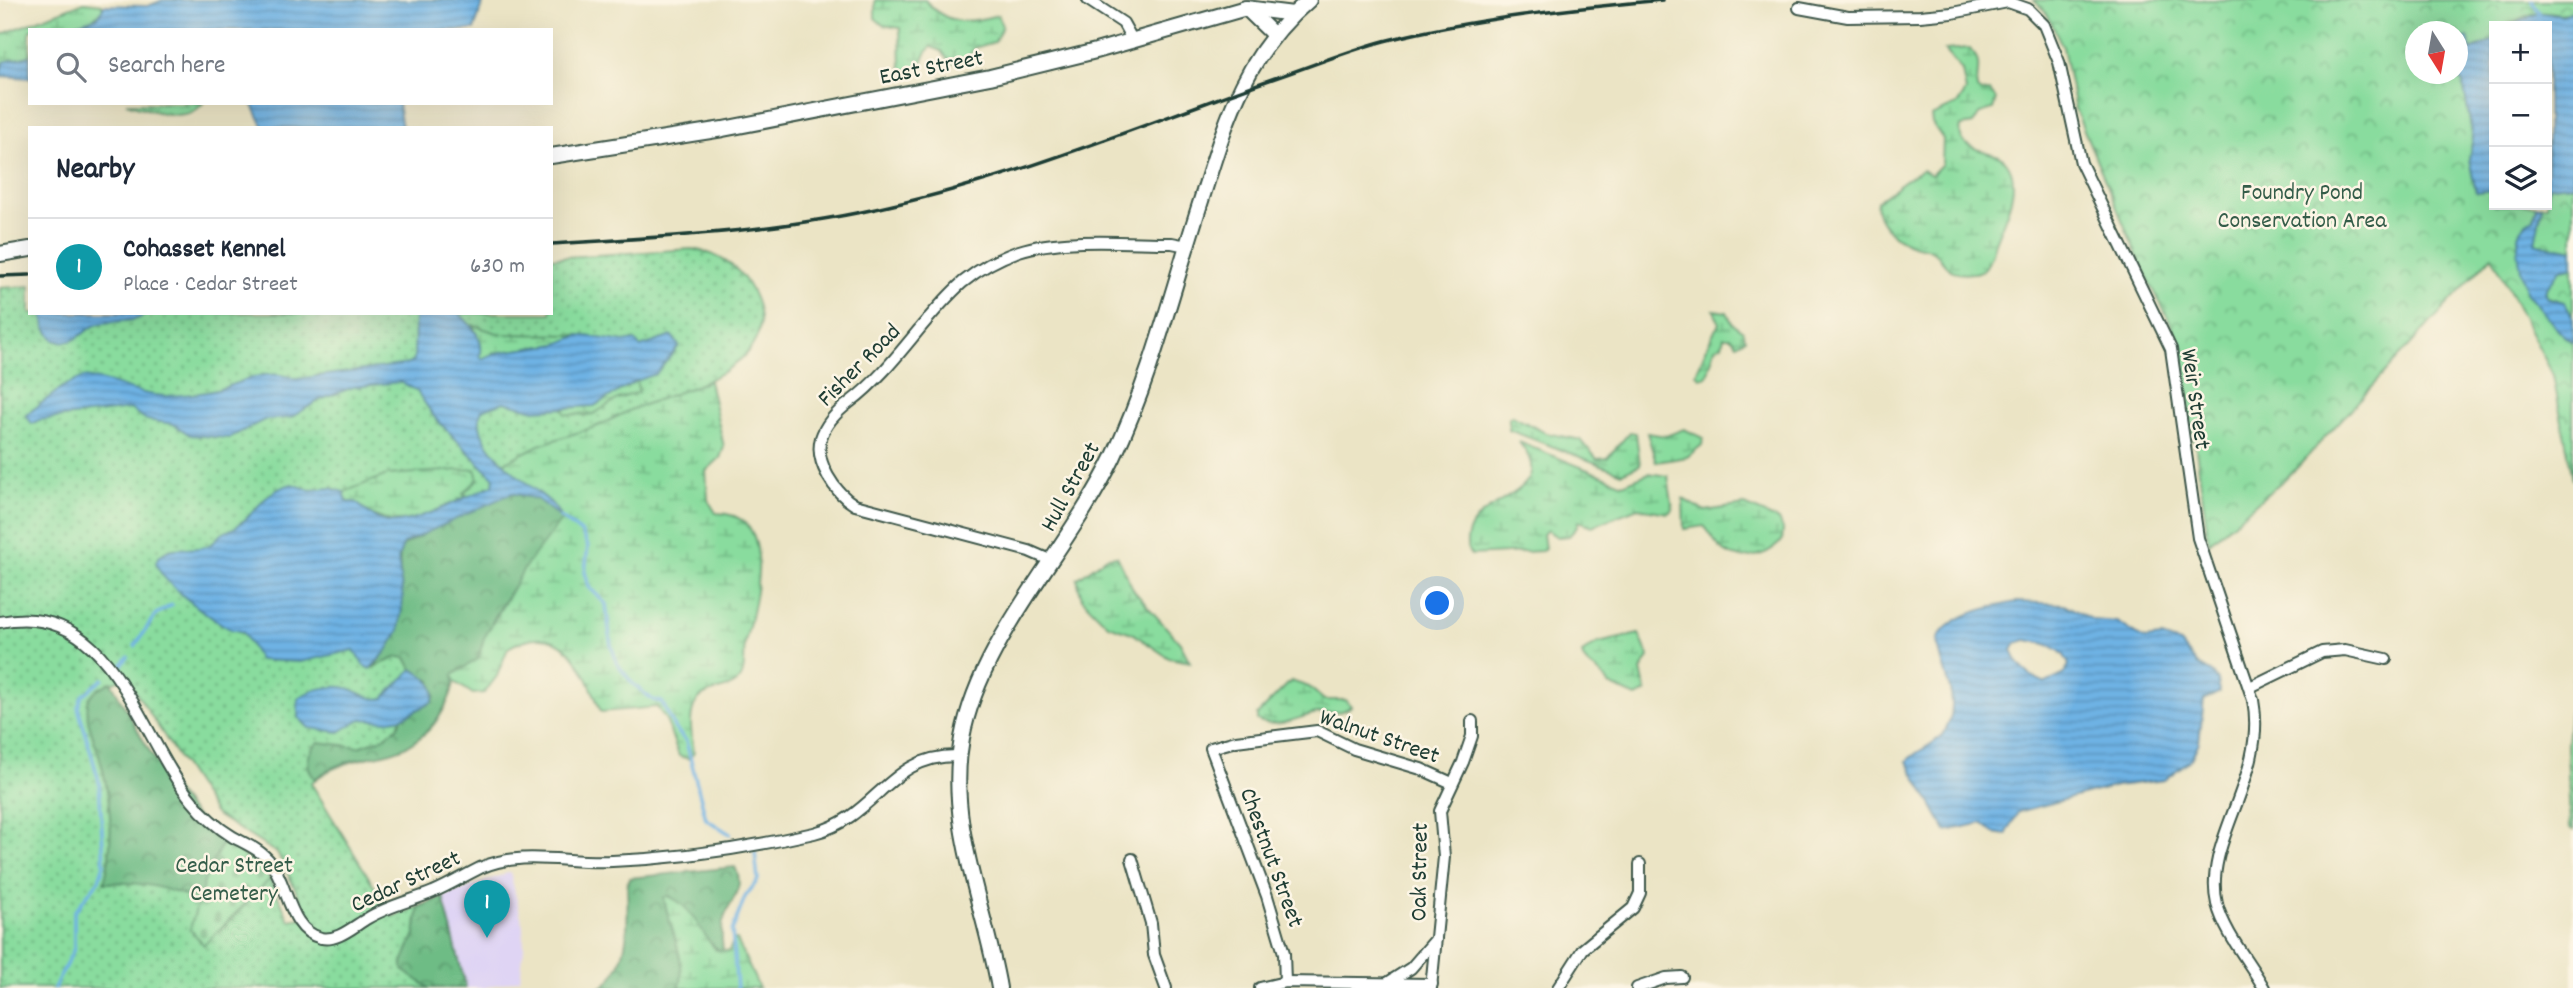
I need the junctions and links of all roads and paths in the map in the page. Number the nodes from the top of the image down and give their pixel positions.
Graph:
1 (1088, 0) edge
2 (1309, 0) edge
3 (1246, 8) junction
4 (1799, 8) dead end
5 (1293, 14) junction
6 (1274, 35) junction
7 (1133, 41) junction
8 (553, 156) edge
9 (1187, 246) junction
10 (28, 249) edge
11 (0, 254) edge
12 (1052, 561) junction
13 (0, 622) edge
14 (2386, 659) dead end
15 (2250, 687) junction
16 (1472, 721) dead end
17 (1211, 748) joint
18 (959, 756) junction
19 (1452, 783) junction
20 (1132, 859) dead end
21 (1640, 864) dead end
22 (1437, 936) junction
23 (1682, 977) dead end
24 (1285, 982) junction
25 (1387, 983) junction
26 (1432, 986) edge
27 (999, 988) edge
28 (1166, 988) edge
29 (1260, 988) edge
30 (1558, 988) edge
31 (1637, 988) edge
32 (2264, 988) edge

1 - 7 street
2 - 5 main road
3 - 5 main road, East Street
3 - 6 main road
3 - 7 main road, East Street
4 - 15 street, Weir Street
5 - 6 main road, Hull Street
6 - 9 main road, Hull Street
7 - 8 main road, East Street
9 - 12 main road, Hull Street
9 - 12 street, Fisher Road
10 - 11 main road
12 - 18 main road, Hull Street
13 - 18 street, Cedar Street
14 - 15 street
15 - 32 street, Weir Street
16 - 19 street, Oak Street
17 - 19 street, Walnut Street
17 - 24 street, Chestnut Street
18 - 27 main road, Hull Street
19 - 22 street, Oak Street
20 - 28 street
21 - 30 street
22 - 25 street
22 - 26 street, Oak Street
23 - 31 street
24 - 25 street
24 - 29 street
25 - 26 street

